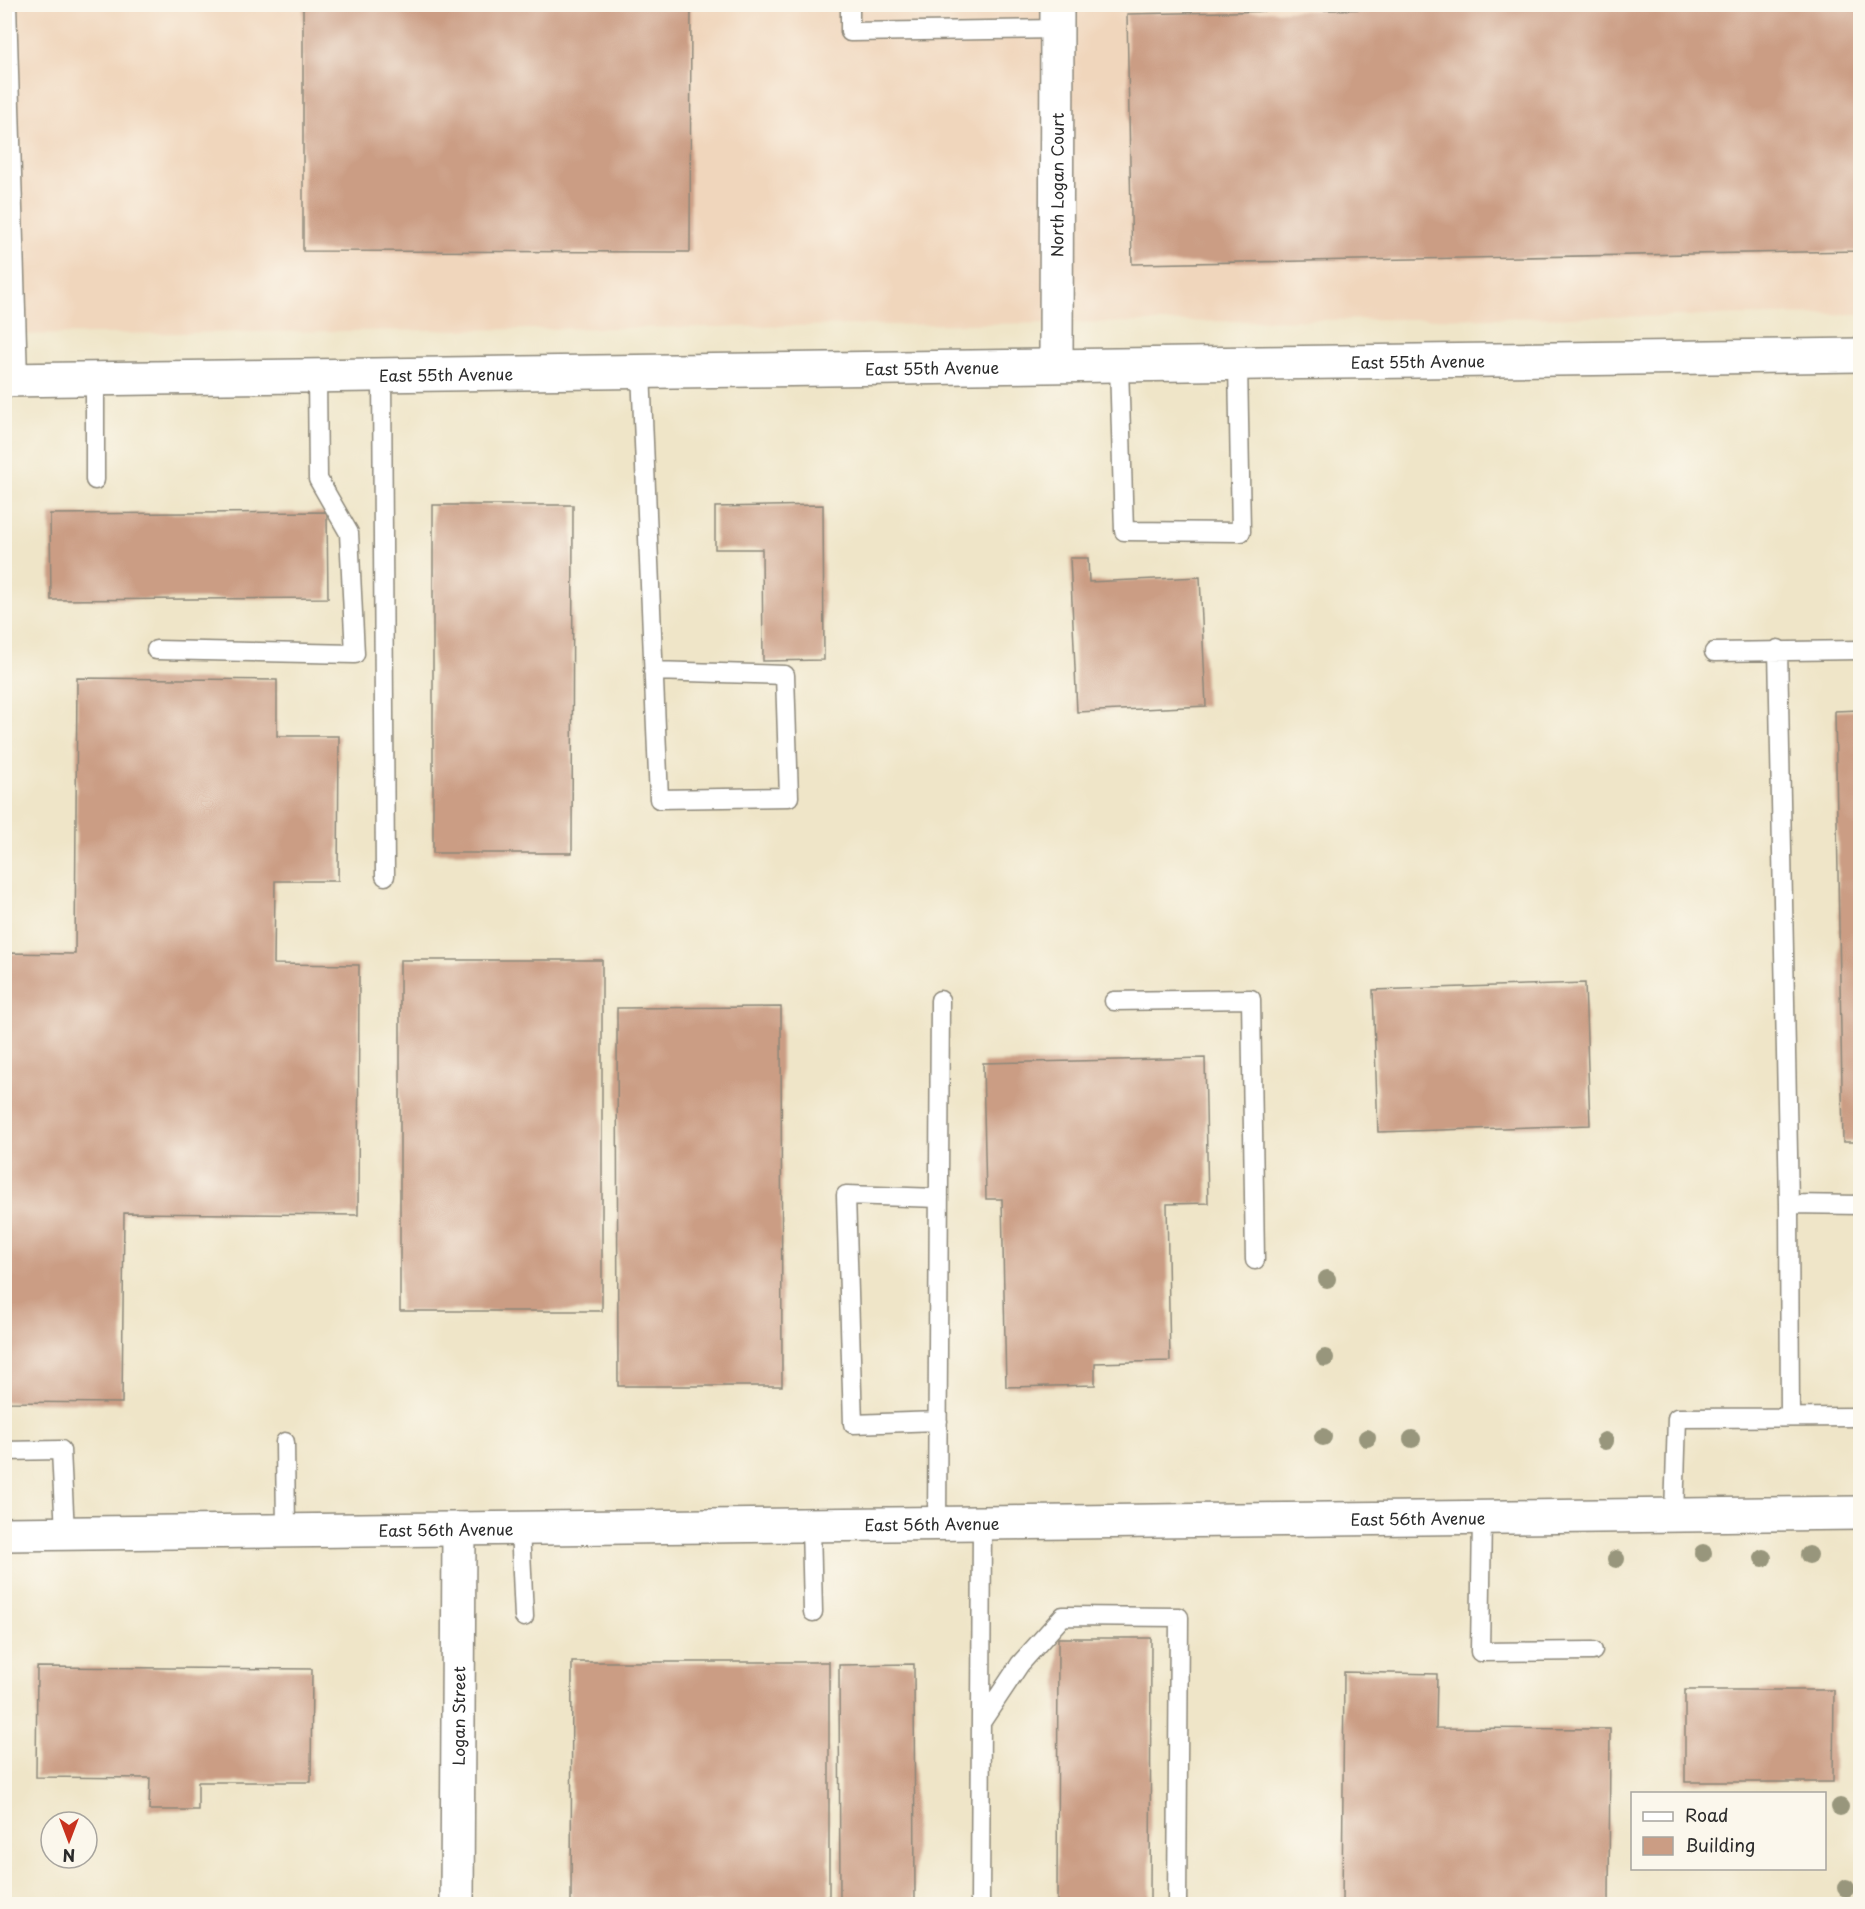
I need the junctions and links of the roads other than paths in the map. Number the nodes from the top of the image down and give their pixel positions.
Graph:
1 (7, 4) edge
2 (850, 4) edge
3 (1057, 17) edge
4 (1860, 355) edge
5 (1238, 363) junction
6 (1119, 365) junction
7 (1056, 366) junction
8 (640, 371) junction
9 (382, 374) junction
10 (317, 375) junction
11 (95, 378) junction
12 (11, 380) edge
13 (96, 480) dead end
14 (1778, 649) junction
15 (156, 650) dead end
16 (1860, 650) edge
17 (1714, 652) dead end
18 (653, 671) junction
19 (385, 876) dead end
20 (940, 1000) dead end
21 (1114, 1001) dead end
22 (939, 1198) junction
23 (1789, 1204) junction
24 (1860, 1205) edge
25 (1255, 1260) dead end
26 (1790, 1417) junction
27 (1860, 1417) edge
28 (938, 1421) junction
29 (285, 1442) dead end
30 (4, 1451) edge
31 (1860, 1513) edge
32 (1674, 1515) junction
33 (1482, 1517) junction
34 (982, 1523) junction
35 (937, 1524) junction
36 (811, 1525) junction
37 (520, 1528) junction
38 (459, 1529) junction
39 (286, 1531) junction
40 (65, 1533) junction
41 (4, 1534) edge
42 (813, 1612) dead end
43 (524, 1617) dead end
44 (1593, 1652) dead end
45 (982, 1721) junction
46 (457, 1905) edge
47 (980, 1905) edge
48 (1177, 1905) edge

1 - 12 lane
2 - 3 lane
3 - 7 street, North Logan Court
4 - 5 street, East 55th Avenue
5 - 6 street, East 55th Avenue
5 - 6 lane
6 - 7 street, East 55th Avenue
7 - 8 street, East 55th Avenue
8 - 9 street, East 55th Avenue
8 - 18 lane
9 - 10 street, East 55th Avenue
9 - 19 lane
10 - 11 street, East 55th Avenue
10 - 15 lane
11 - 12 street, East 55th Avenue
11 - 13 lane
14 - 16 lane
14 - 17 lane
14 - 23 lane
18 - 18 lane
20 - 22 lane
21 - 25 lane
22 - 28 lane
22 - 28 lane
23 - 24 lane
23 - 26 lane
26 - 27 lane
26 - 32 lane
28 - 35 lane
29 - 39 lane
30 - 40 lane
31 - 32 street, East 56th Avenue
32 - 33 street, East 56th Avenue
33 - 34 street, East 56th Avenue
33 - 44 lane
34 - 35 street, East 56th Avenue
34 - 45 lane
35 - 36 street, East 56th Avenue
36 - 37 street, East 56th Avenue
36 - 42 lane
37 - 38 street, East 56th Avenue
37 - 43 lane
38 - 39 street, East 56th Avenue
38 - 46 street, Logan Street
39 - 40 street, East 56th Avenue
40 - 41 street, East 56th Avenue
45 - 47 lane
45 - 48 lane

